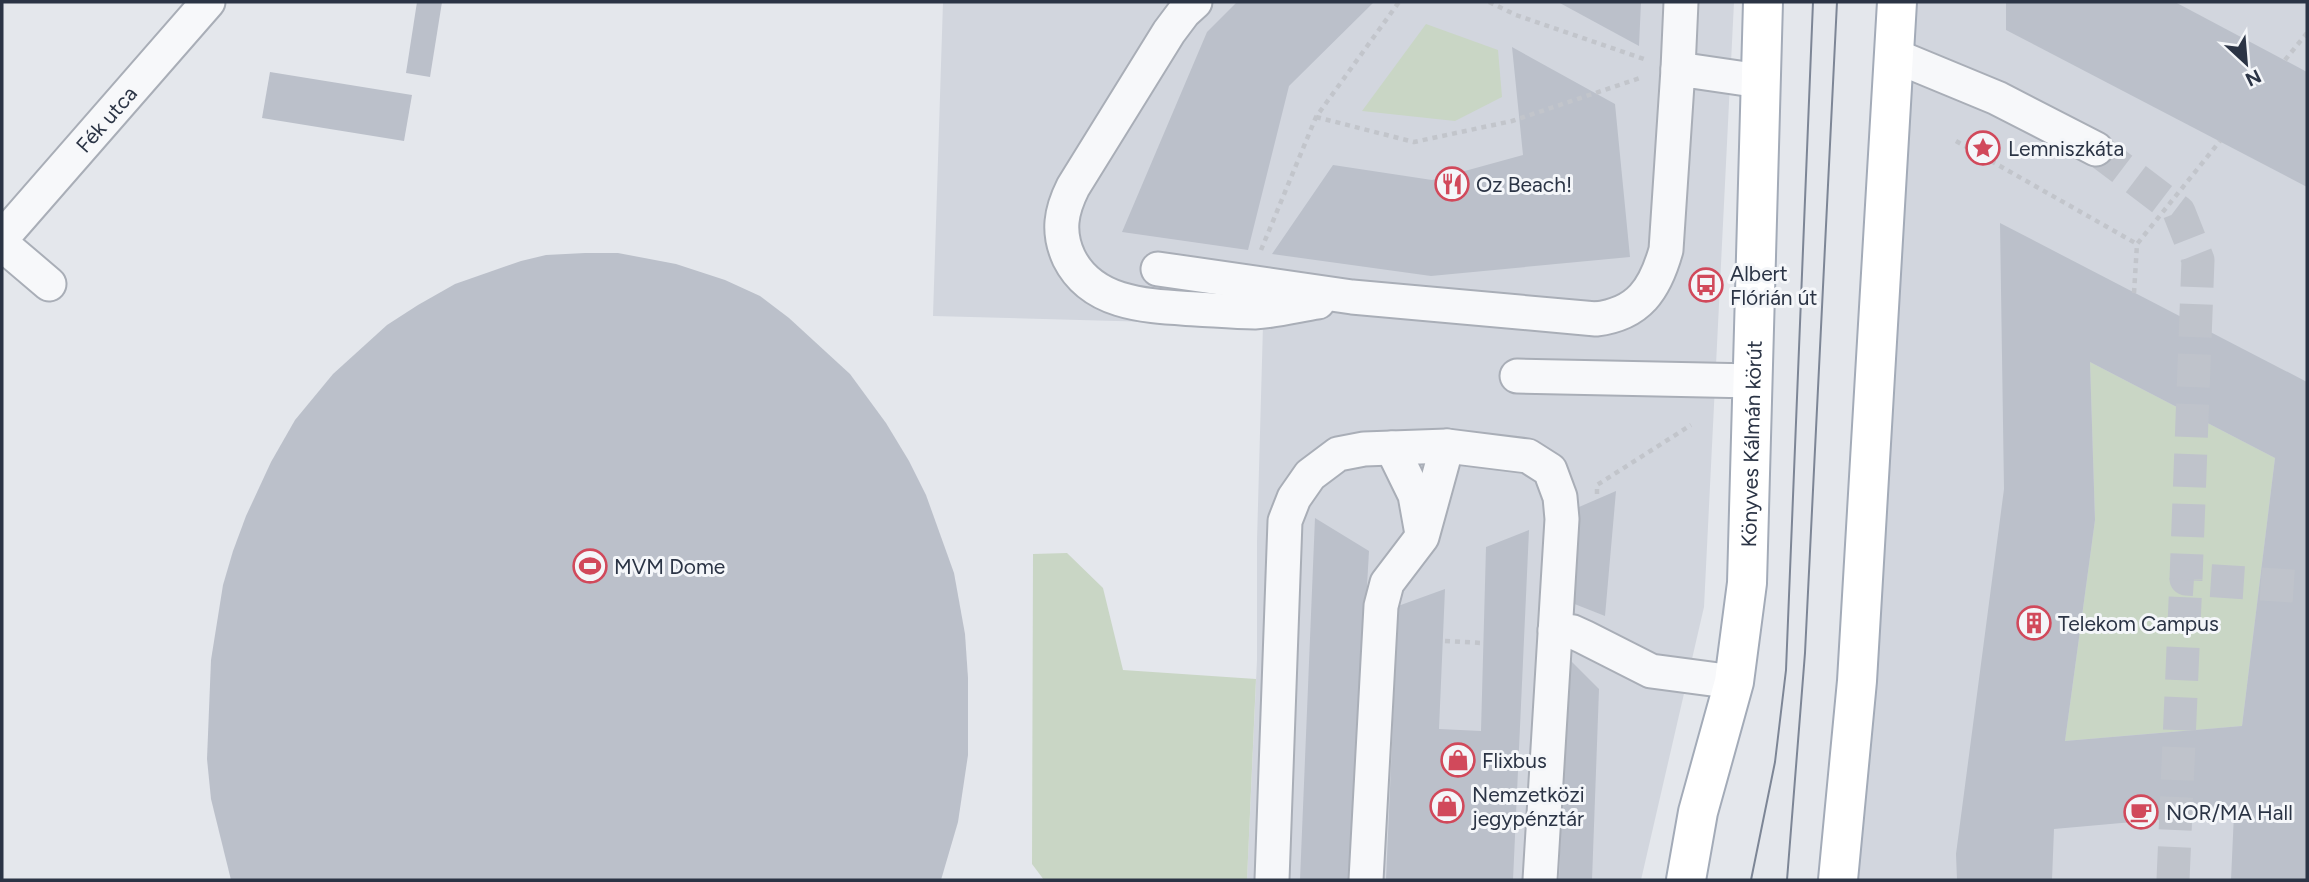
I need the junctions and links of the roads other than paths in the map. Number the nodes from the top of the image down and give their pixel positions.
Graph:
1 (208, 2) edge
2 (1195, 2) edge
3 (1681, 2) edge
4 (1763, 2) edge
5 (1897, 2) edge
6 (1894, 55) junction
7 (1674, 69) junction
8 (1760, 81) junction
9 (2096, 149) tunnel mouth
10 (2, 238) edge
11 (2, 244) edge
12 (1158, 269) dead end
13 (48, 284) dead end
14 (1352, 297) junction
15 (1517, 376) dead end
16 (1754, 381) junction
17 (1447, 446) junction
18 (1392, 448) junction
19 (1423, 537) junction
20 (1555, 630) junction
21 (1734, 682) junction
22 (1272, 880) edge
23 (1366, 880) edge
24 (1539, 880) edge
25 (1686, 880) edge
26 (1838, 880) edge

1 - 10 street, Fék utca
2 - 14 street
3 - 7 street
4 - 8 main road, Könyves Kálmán körút
5 - 6 main road
6 - 9 street
6 - 26 main road
7 - 8 street
7 - 14 street
8 - 16 main road, Könyves Kálmán körút
11 - 13 street
12 - 14 street
15 - 16 street
16 - 21 main road, Könyves Kálmán körút
17 - 18 street
17 - 19 street
17 - 20 street
18 - 19 street
18 - 22 street
19 - 23 street
20 - 21 street
20 - 24 street
21 - 25 main road, Könyves Kálmán körút

